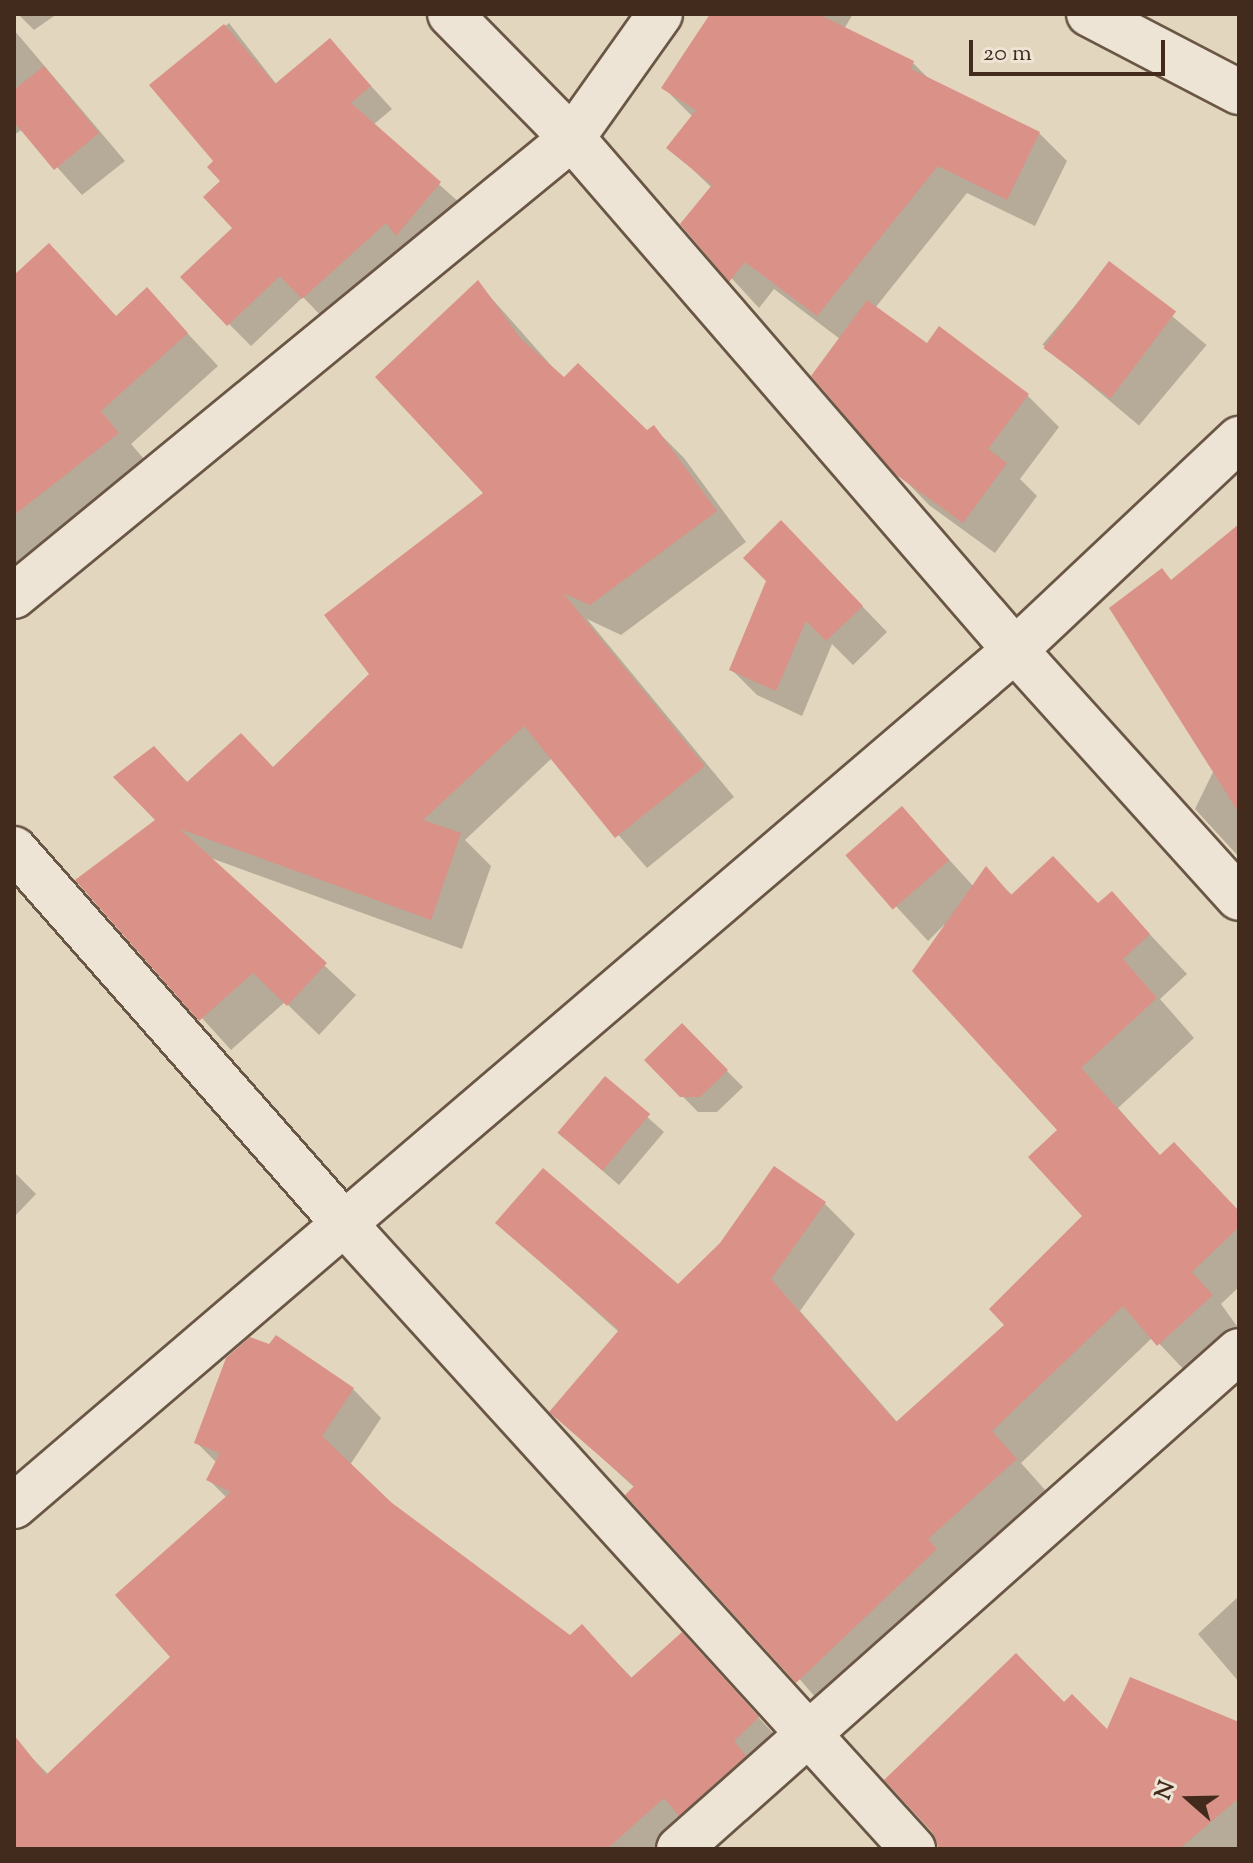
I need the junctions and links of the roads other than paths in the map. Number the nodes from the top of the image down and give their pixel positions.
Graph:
1 (450, 14) edge
2 (660, 14) edge
3 (1089, 14) edge
4 (1239, 92) edge
5 (572, 138) junction
6 (1239, 439) edge
7 (14, 596) edge
8 (1015, 650) junction
9 (14, 849) edge
10 (1239, 898) edge
11 (342, 1221) junction
12 (1239, 1351) edge
13 (14, 1506) edge
14 (808, 1729) junction
15 (679, 1849) edge
16 (913, 1849) edge

1 - 5 street
2 - 5 street
3 - 4 street
5 - 7 street
5 - 8 street
6 - 8 street
8 - 10 street
8 - 11 street
9 - 11 street
11 - 13 street
11 - 14 street
12 - 14 street
14 - 15 street
14 - 16 street

